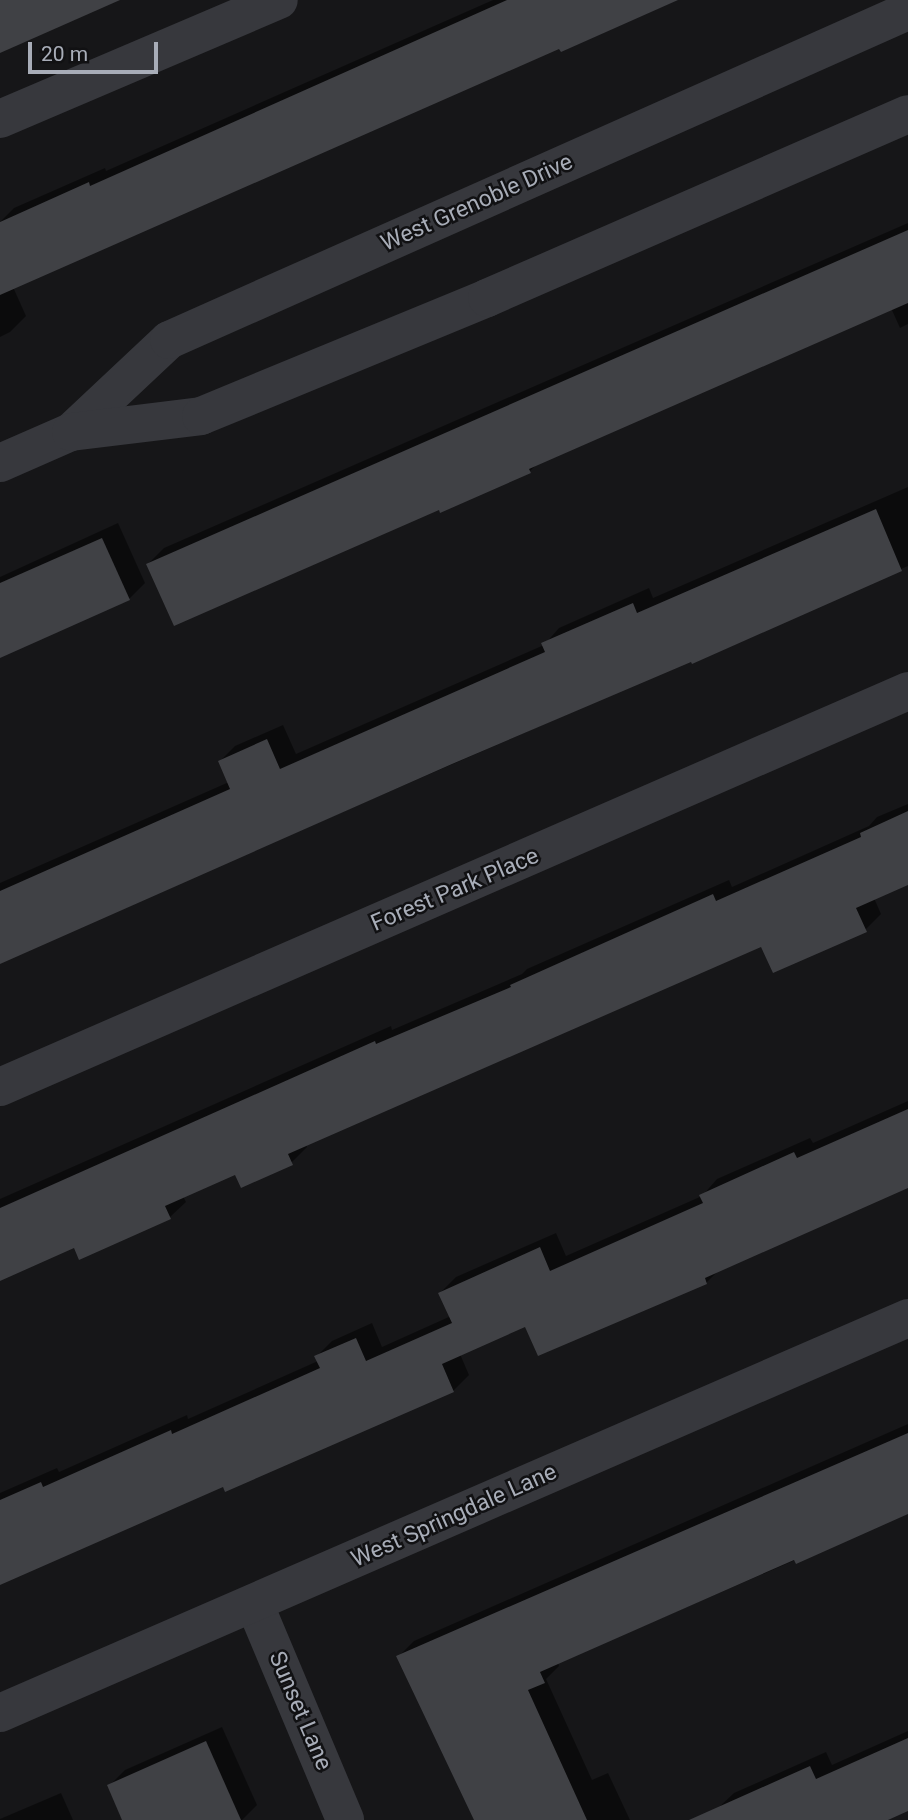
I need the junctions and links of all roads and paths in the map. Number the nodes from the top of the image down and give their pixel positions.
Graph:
1 (279, 0) edge
2 (908, 11) edge
3 (908, 114) edge
4 (0, 119) edge
5 (71, 432) junction
6 (0, 463) edge
7 (908, 691) edge
8 (0, 1087) edge
9 (908, 1318) edge
10 (254, 1603) junction
11 (0, 1713) edge
12 (345, 1820) edge

1 - 4 street
2 - 5 street, West Grenoble Drive
3 - 5 street, West Grenoble Drive
5 - 6 street, West Grenoble Drive
7 - 8 street, Forest Park Place
9 - 10 street, West Springdale Lane
10 - 11 street, West Springdale Lane
10 - 12 street, Sunset Lane

